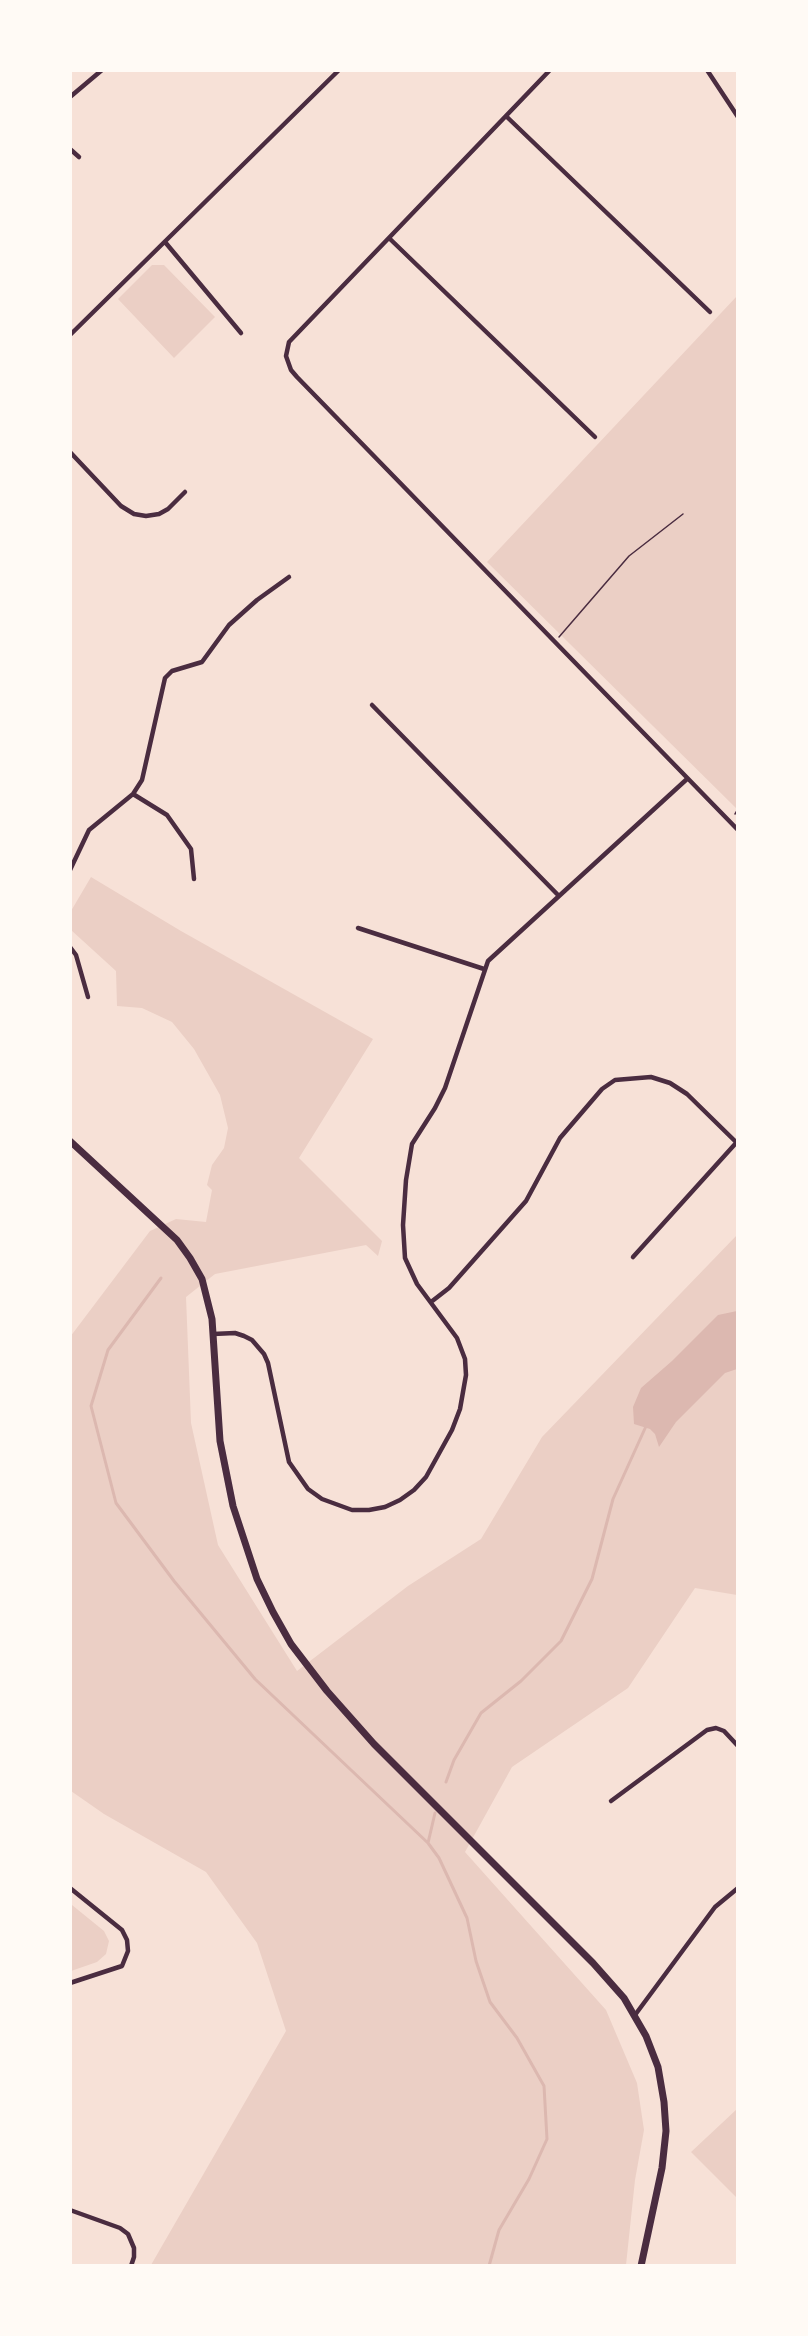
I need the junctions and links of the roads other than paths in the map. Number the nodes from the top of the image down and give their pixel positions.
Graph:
1 (102, 70) edge
2 (339, 70) edge
3 (550, 70) edge
4 (707, 70) edge
5 (70, 97) edge
6 (507, 117) junction
7 (738, 117) edge
8 (70, 149) edge
9 (79, 158) dead end
10 (389, 238) junction
11 (165, 242) junction
12 (710, 312) dead end
13 (241, 333) dead end
14 (70, 335) edge
15 (595, 437) dead end
16 (70, 452) edge
17 (185, 492) dead end
18 (289, 577) dead end
19 (372, 705) dead end
20 (687, 779) junction
21 (133, 794) junction
22 (738, 830) edge
23 (70, 870) edge
24 (194, 879) dead end
25 (558, 895) junction
26 (358, 928) dead end
27 (70, 947) edge
28 (484, 969) junction
29 (88, 997) dead end
30 (70, 1141) edge
31 (737, 1144) edge
32 (633, 1257) dead end
33 (431, 1302) junction
34 (213, 1334) junction
35 (738, 1746) edge
36 (611, 1801) dead end
37 (70, 1888) edge
38 (738, 1888) edge
39 (70, 1983) edge
40 (635, 2015) junction
41 (70, 2210) edge
42 (131, 2265) edge
43 (641, 2265) edge

1 - 5 street
2 - 11 street
3 - 6 street
4 - 7 street
6 - 10 street
6 - 12 street
8 - 9 street
10 - 15 street
10 - 20 street
11 - 13 street
11 - 14 street
16 - 17 street
18 - 21 street
19 - 25 street
20 - 22 street
20 - 25 street
21 - 23 street
21 - 24 street
25 - 28 street
26 - 28 street
27 - 29 street
28 - 33 street
30 - 34 main road
31 - 32 street
31 - 33 street
33 - 34 street
34 - 40 main road
35 - 36 street
37 - 39 street
38 - 40 street
40 - 43 main road
41 - 42 street

